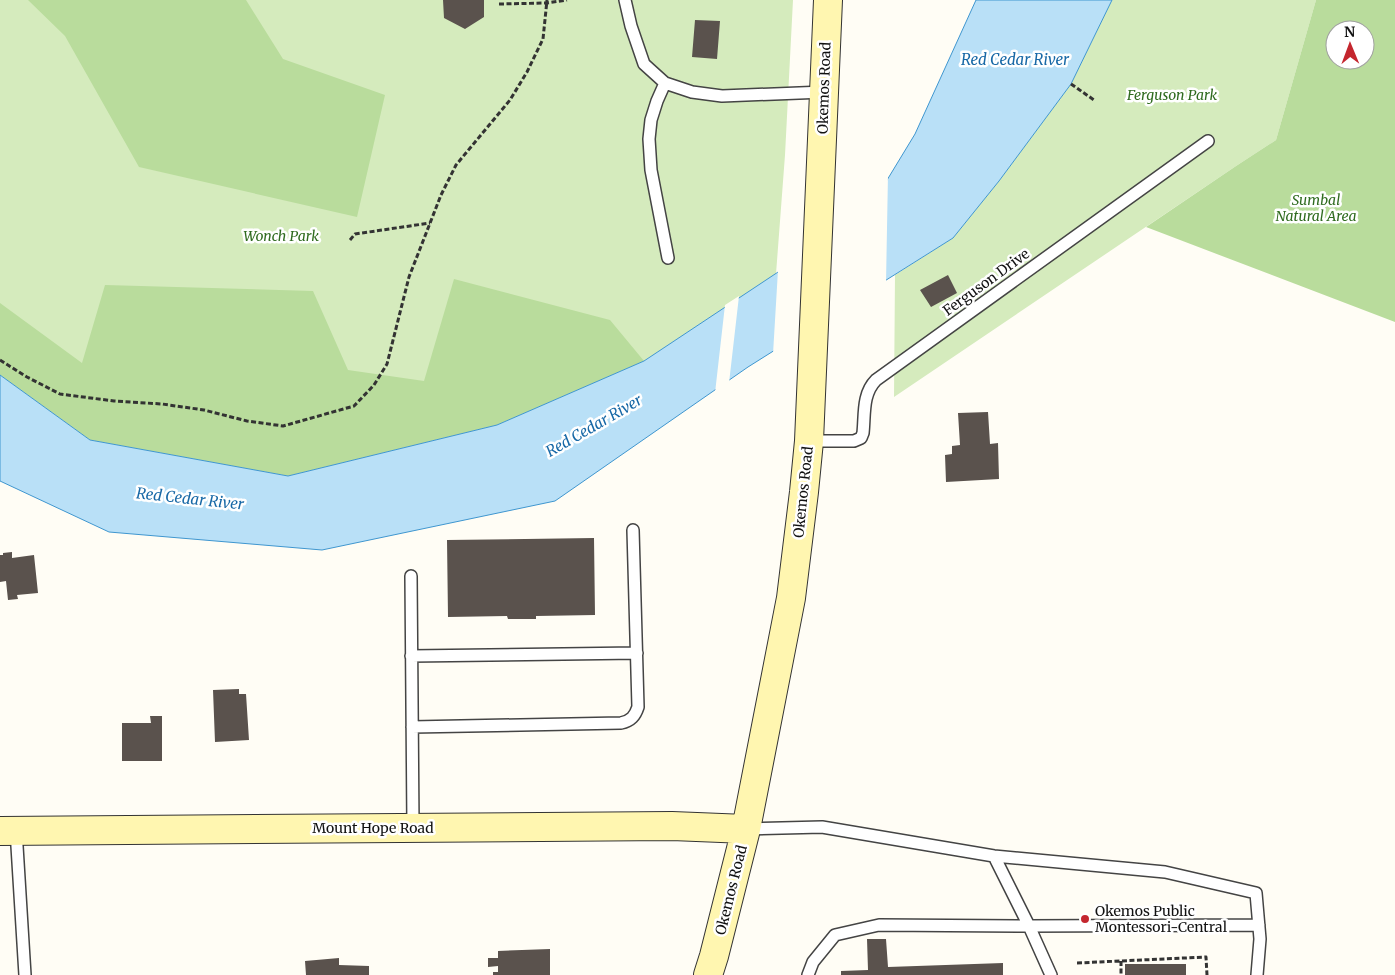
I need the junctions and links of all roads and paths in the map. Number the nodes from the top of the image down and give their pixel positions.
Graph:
1 (567, 0) edge
2 (625, 0) edge
3 (828, 0) edge
4 (547, 1) edge
5 (499, 4) dead end
6 (665, 83) junction
7 (1071, 84) dead end
8 (824, 92) junction
9 (1094, 100) dead end
10 (1208, 142) dead end
11 (430, 224) junction
12 (350, 240) dead end
13 (668, 258) dead end
14 (0, 360) edge
15 (808, 441) junction
16 (634, 530) dead end
17 (411, 576) dead end
18 (637, 653) junction
19 (412, 656) junction
20 (412, 727) junction
21 (414, 828) junction
22 (746, 829) junction
23 (8, 830) edge
24 (994, 856) junction
25 (1259, 925) junction
26 (1029, 926) junction
27 (1121, 961) junction
28 (1076, 963) dead end
29 (25, 975) edge
30 (708, 975) edge
31 (808, 975) edge
32 (1051, 975) edge
33 (1121, 975) edge
34 (1207, 975) edge
35 (1256, 975) edge

1 - 4 path
2 - 6 lane
3 - 8 main road, Okemos Road
4 - 5 path
4 - 11 path
6 - 8 lane
6 - 13 lane
7 - 9 path
8 - 15 main road, Okemos Road
10 - 15 lane, Ferguson Drive
11 - 12 path
11 - 14 path
15 - 22 main road, Okemos Road
16 - 18 lane
17 - 19 lane
18 - 19 lane
18 - 20 lane
19 - 20 lane
20 - 21 lane
21 - 22 main road, Mount Hope Road
21 - 23 main road, Mount Hope Road
22 - 24 lane
22 - 30 main road, Okemos Road
23 - 29 lane
24 - 25 lane
24 - 26 lane
25 - 26 lane
25 - 35 lane
26 - 31 lane
26 - 32 lane
27 - 28 path
27 - 33 path
27 - 34 path

